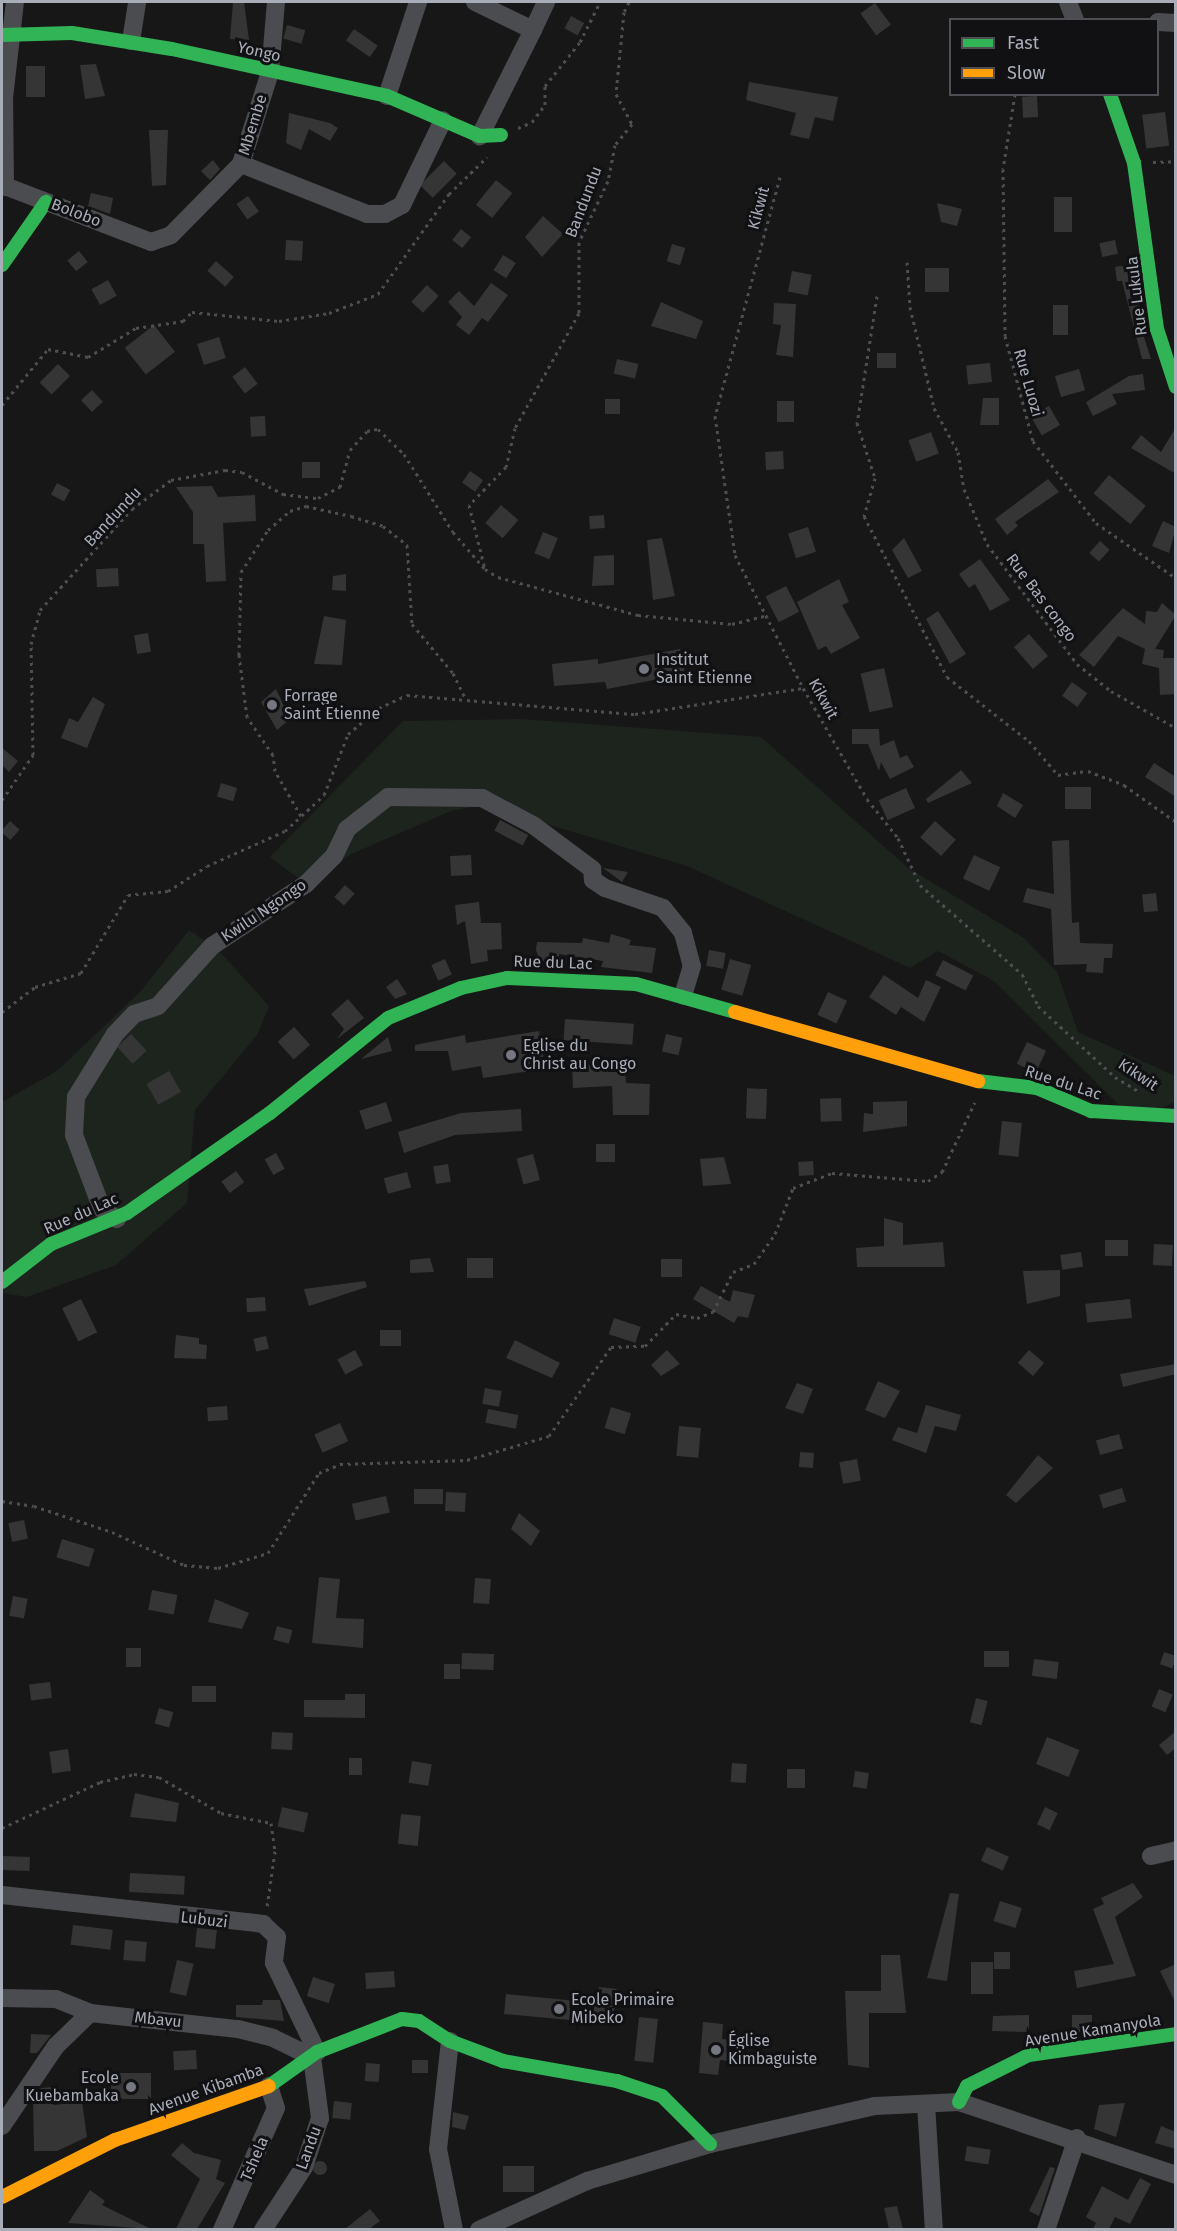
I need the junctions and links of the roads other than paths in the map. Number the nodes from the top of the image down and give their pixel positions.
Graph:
1 (15, 2) edge
2 (137, 2) edge
3 (276, 2) edge
4 (418, 2) edge
5 (475, 2) edge
6 (546, 2) edge
7 (1068, 2) edge
8 (1074, 18) edge
9 (1159, 22) edge
10 (1176, 23) edge
11 (533, 30) junction
12 (6, 35) edge
13 (131, 41) junction
14 (270, 72) junction
15 (387, 96) junction
16 (1111, 96) edge
17 (442, 120) junction
18 (501, 135) road end
19 (480, 136) junction
20 (241, 164) junction
21 (3, 186) edge
22 (46, 202) junction
23 (151, 242) joint
24 (2, 265) edge
25 (1176, 387) edge
26 (683, 996) junction
27 (1176, 1116) edge
28 (117, 1219) junction
29 (5, 1274) edge
30 (1176, 1850) edge
31 (1151, 1856) dead end
32 (2, 1895) edge
33 (2, 1998) edge
34 (90, 2013) junction
35 (1176, 2034) edge
36 (450, 2041) junction
37 (315, 2054) junction
38 (269, 2086) junction
39 (959, 2102) junction
40 (926, 2104) junction
41 (2, 2126) edge
42 (1077, 2138) junction
43 (711, 2144) junction
44 (1176, 2175) edge
45 (2, 2197) edge
46 (222, 2229) edge
47 (263, 2229) edge
48 (454, 2229) edge
49 (479, 2229) edge
50 (934, 2229) edge
51 (1046, 2229) edge

1 - 12 street
2 - 13 street
3 - 14 street, Mbembe
4 - 15 street
5 - 11 street
6 - 11 street
7 - 8 street
9 - 10 street
11 - 19 street
12 - 13 street, Yongo
12 - 21 street
13 - 14 street, Yongo
14 - 15 street, Yongo
14 - 20 street, Mbembe
15 - 17 street, Yongo
16 - 25 street, Rue Lukula
17 - 19 street, Yongo
17 - 20 street
18 - 19 street, Yongo
20 - 23 street, Mbembe
21 - 22 street, Bolobo
22 - 23 street, Bolobo
22 - 24 street
26 - 27 street, Rue du Lac
26 - 28 street, Rue du Lac
26 - 28 street, Kwilu Ngongo
28 - 29 street, Rue du Lac
30 - 31 street
32 - 37 street, Lubuzi
33 - 34 street, Mbavu
34 - 37 street, Mbavu
34 - 41 street
35 - 39 street, Avenue Kamanyola
36 - 37 street, Avenue Kibamba
36 - 43 street, Avenue Kibamba
36 - 48 street
37 - 38 street, Avenue Kibamba
37 - 47 street, Landu
38 - 45 street, Avenue Kibamba
38 - 46 street, Tshela
39 - 40 street
39 - 42 street
40 - 43 street
40 - 50 street
42 - 44 street
42 - 51 street
43 - 49 street

